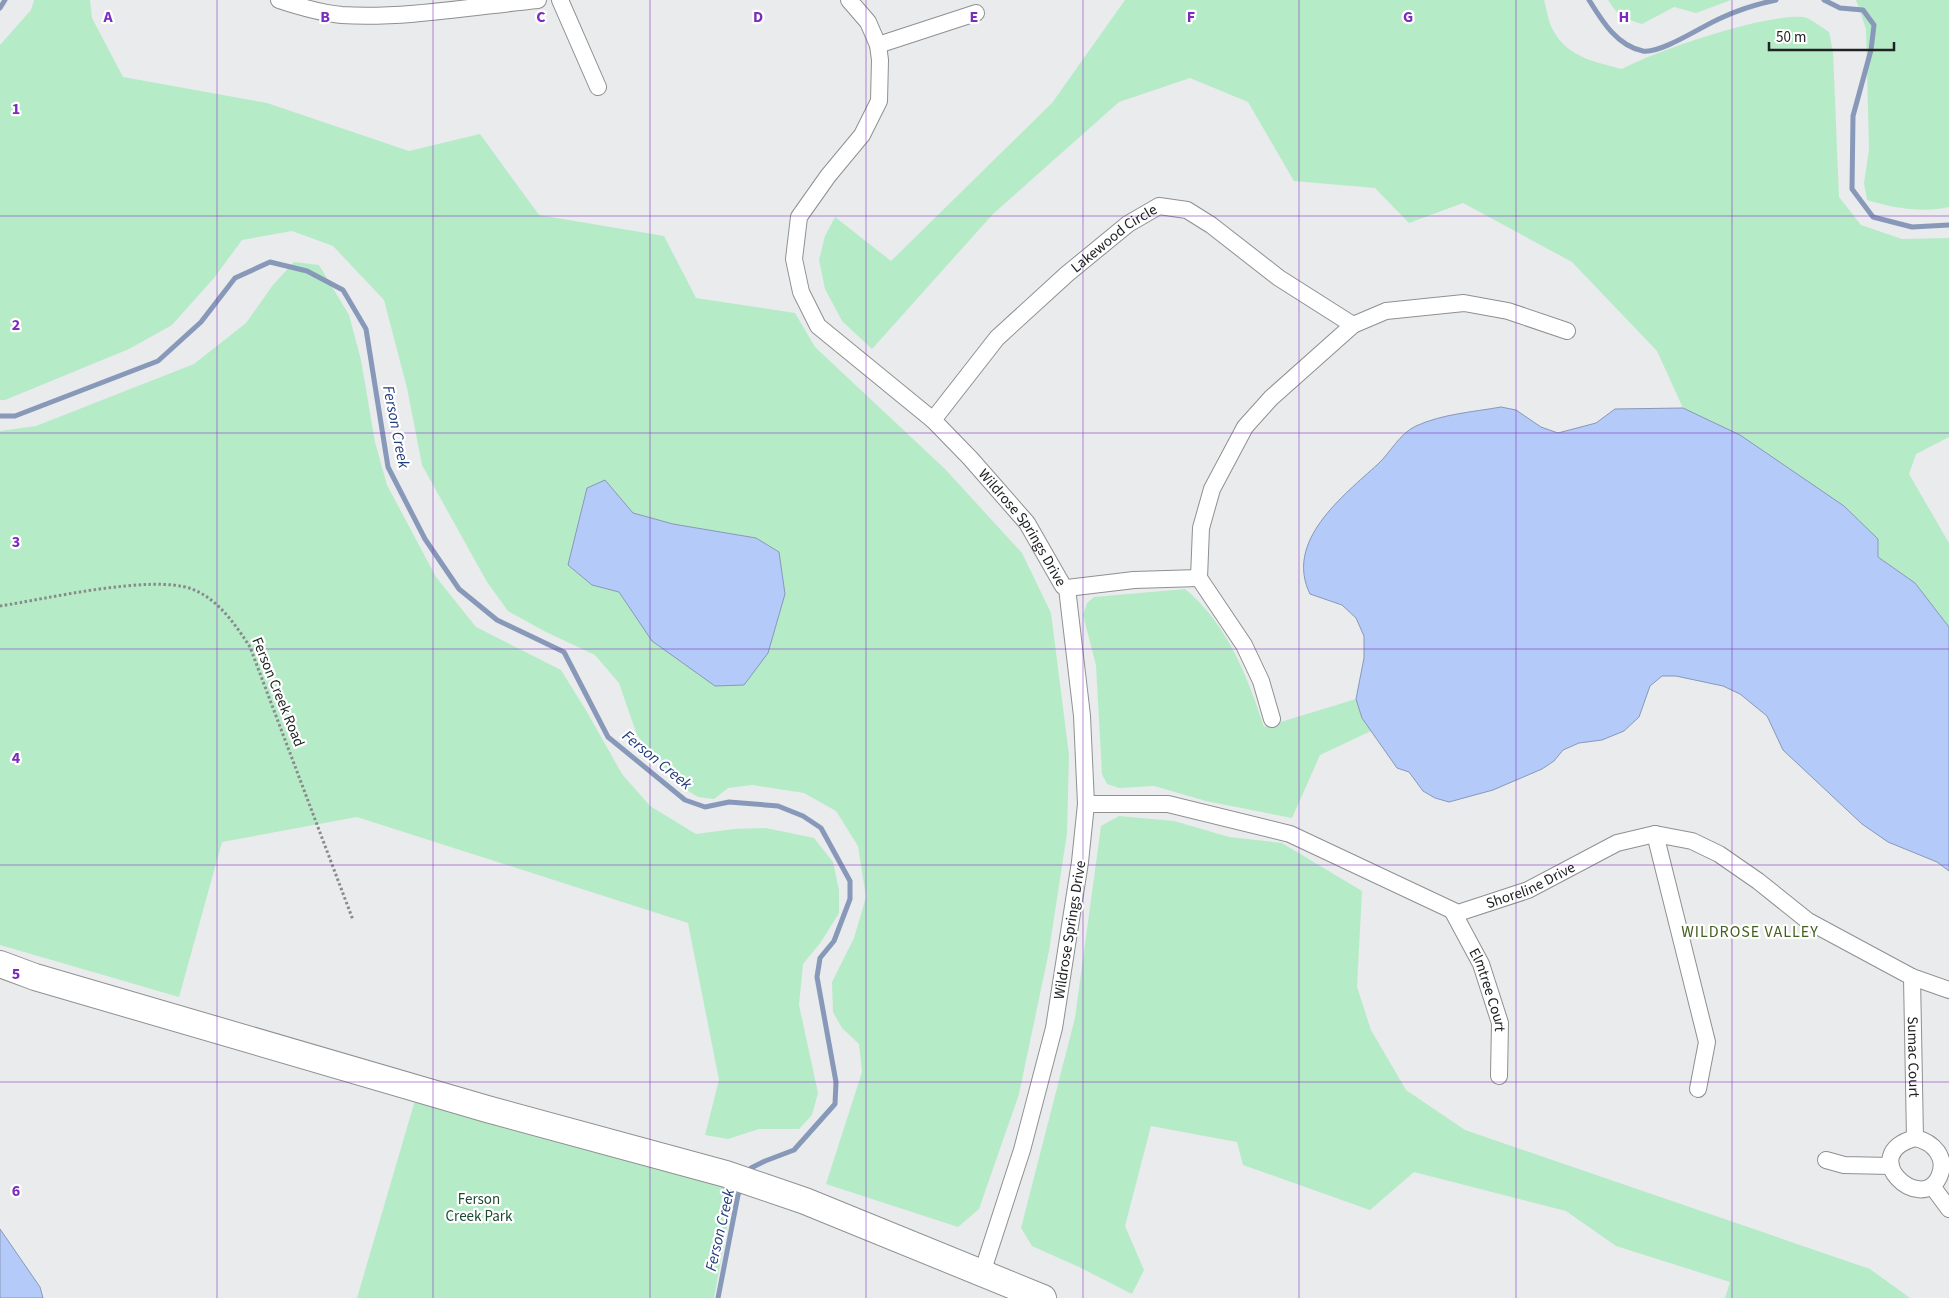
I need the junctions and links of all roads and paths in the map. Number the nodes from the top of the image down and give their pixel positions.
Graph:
1 (279, 0) edge
2 (538, 0) edge
3 (560, 0) edge
4 (849, 0) edge
5 (976, 13) dead end
6 (878, 45) junction
7 (598, 87) dead end
8 (1353, 326) junction
9 (1568, 331) dead end
10 (933, 420) junction
11 (1199, 578) junction
12 (1067, 588) junction
13 (0, 606) edge
14 (1272, 719) dead end
15 (1086, 804) junction
16 (1655, 834) junction
17 (1453, 912) junction
18 (354, 920) dead end
19 (0, 964) edge
20 (1912, 978) junction
21 (1949, 990) edge
22 (1500, 1076) dead end
23 (1698, 1089) dead end
24 (1915, 1138) junction
25 (1826, 1160) dead end
26 (1890, 1166) junction
27 (1932, 1186) junction
28 (1949, 1209) edge
29 (982, 1273) junction
30 (1043, 1298) edge

1 - 2 street
3 - 7 street
4 - 6 street, Wildrose Springs Drive
5 - 6 street
6 - 10 street, Wildrose Springs Drive
8 - 9 street
8 - 10 street, Lakewood Circle
8 - 11 street
10 - 12 street, Wildrose Springs Drive
11 - 12 street
11 - 14 street
12 - 15 street, Wildrose Springs Drive
13 - 18 path, Ferson Creek Road
15 - 17 street
15 - 29 street, Wildrose Springs Drive
16 - 17 street, Shoreline Drive
16 - 20 street, Shoreline Drive
16 - 23 street
17 - 22 street, Elmtree Court
19 - 29 main road
20 - 21 street, Shoreline Drive
20 - 24 street, Sumac Court
24 - 26 street
24 - 27 street
25 - 26 street
26 - 27 street
27 - 28 street
29 - 30 main road

